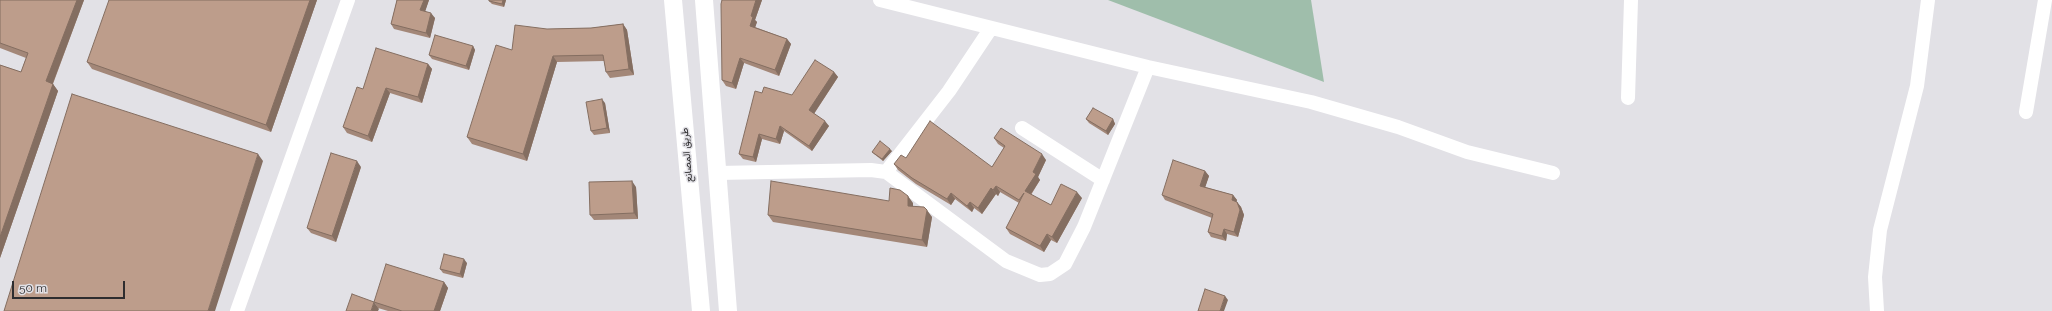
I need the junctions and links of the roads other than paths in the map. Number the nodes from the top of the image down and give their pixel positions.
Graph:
1 (348, 0) edge
2 (673, 0) edge
3 (704, 0) edge
4 (880, 0) edge
5 (1631, 0) edge
6 (1928, 0) edge
7 (2045, 0) edge
8 (991, 28) junction
9 (1148, 67) junction
10 (1628, 98) dead end
11 (2026, 112) dead end
12 (1022, 128) dead end
13 (886, 172) junction
14 (718, 173) junction
15 (1554, 173) dead end
16 (1103, 180) junction
17 (236, 311) edge
18 (701, 311) edge
19 (728, 311) edge
20 (1877, 311) edge

1 - 17 street
2 - 18 main road, طريق المصانع
3 - 14 main road
4 - 8 street
5 - 10 street
6 - 20 street
7 - 11 street
8 - 9 street
8 - 13 street
9 - 15 street
9 - 16 street
12 - 16 street
13 - 14 street
13 - 16 street
14 - 19 main road

